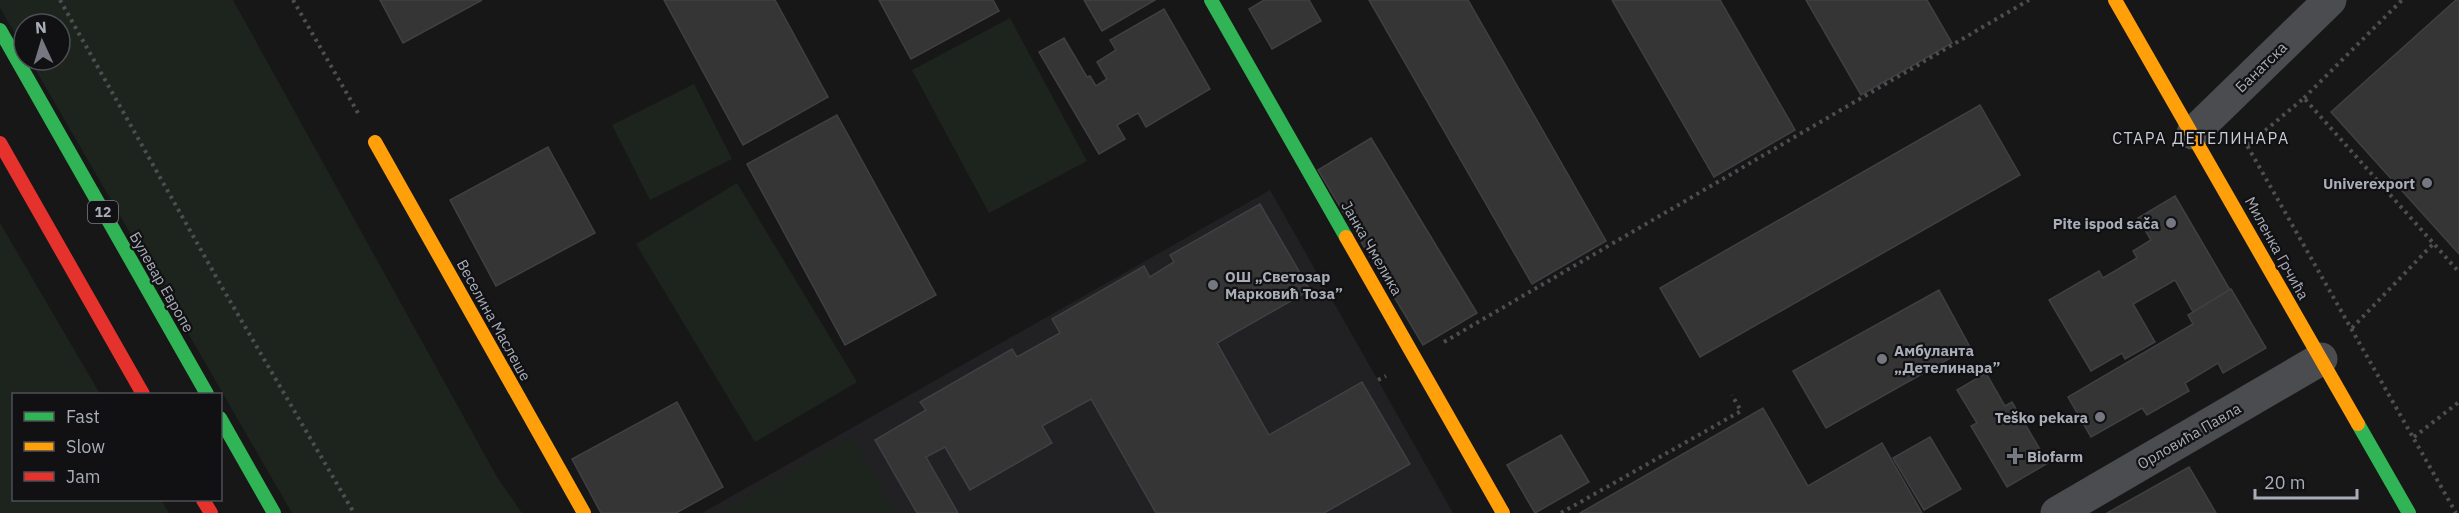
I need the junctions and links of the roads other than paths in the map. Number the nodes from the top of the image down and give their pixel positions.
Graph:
1 (1211, 0) edge
2 (2115, 0) edge
3 (2330, 0) edge
4 (0, 30) edge
5 (2193, 133) junction
6 (0, 142) edge
7 (375, 142) road end
8 (2320, 359) junction
9 (142, 393) edge
10 (206, 393) edge
11 (222, 422) edge
12 (274, 513) edge
13 (584, 513) edge
14 (1503, 513) edge
15 (2057, 513) edge
16 (2409, 513) edge

1 - 14 street, Јанка Чмелика
2 - 5 street, Миленка Грчића
3 - 5 street, Банатска
4 - 10 street, Булевар Европе / 12
5 - 8 street, Миленка Грчића
6 - 9 street
7 - 13 street, Веселина Маслеше
8 - 15 street, Орловића Павла
8 - 16 street, Миленка Грчића
11 - 12 street

